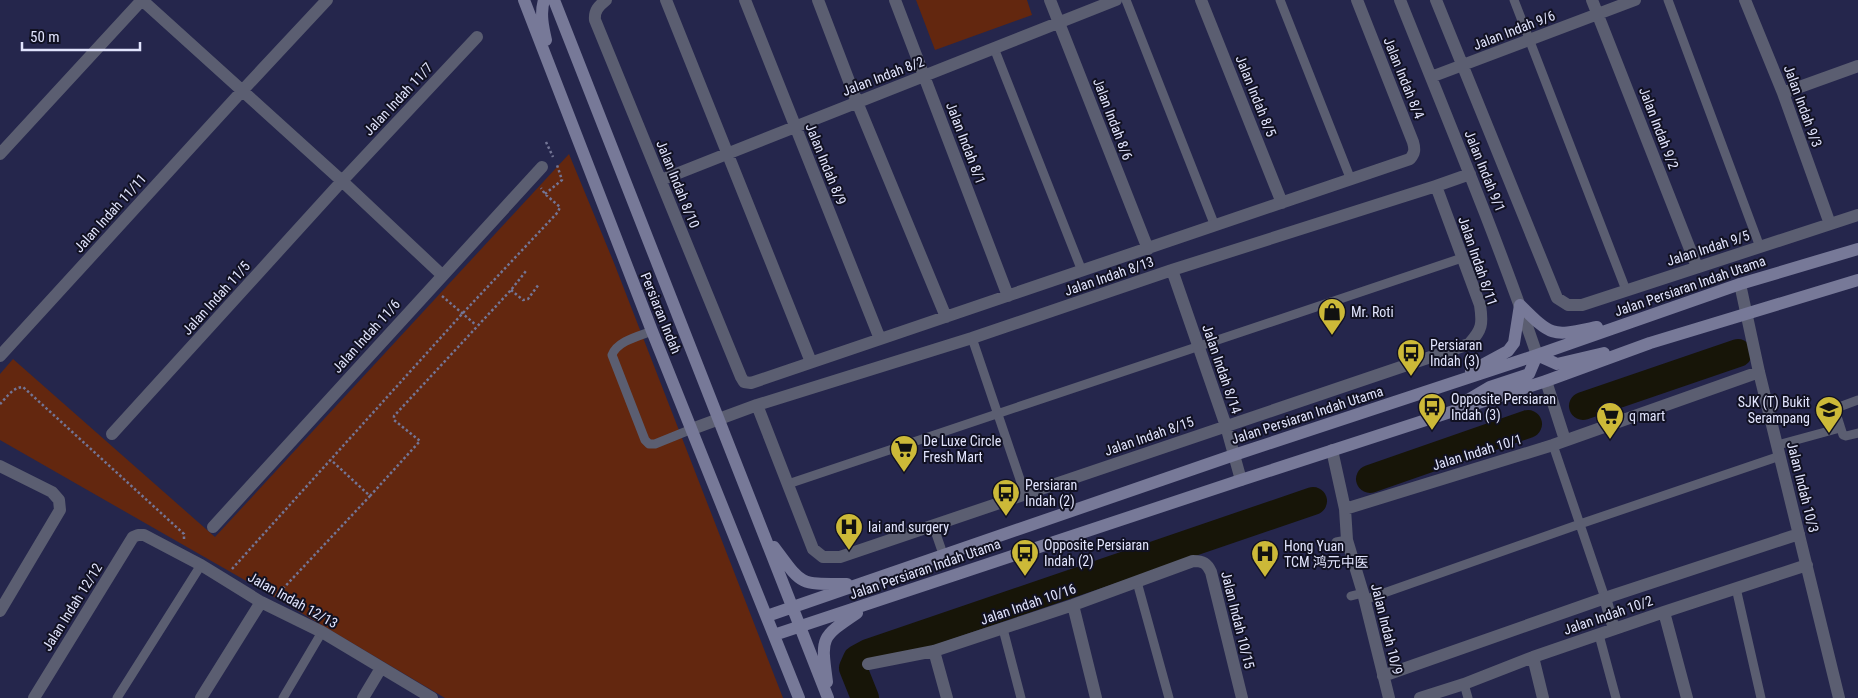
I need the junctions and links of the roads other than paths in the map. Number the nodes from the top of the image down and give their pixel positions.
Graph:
1 (142, 0) edge
2 (327, 0) edge
3 (524, 0) edge
4 (544, 0) edge
5 (554, 0) edge
6 (606, 0) edge
7 (666, 0) edge
8 (745, 0) edge
9 (818, 0) edge
10 (895, 0) edge
11 (1050, 0) edge
12 (1116, 0) edge
13 (1126, 0) edge
14 (1201, 0) edge
15 (1280, 0) edge
16 (1357, 0) edge
17 (1400, 0) edge
18 (1436, 0) edge
19 (1514, 0) edge
20 (1592, 0) edge
21 (1635, 0) edge
22 (1668, 0) edge
23 (1745, 0) edge
24 (1598, 14) junction
25 (1059, 22) junction
26 (477, 37) dead end
27 (1529, 40) junction
28 (994, 48) junction
29 (1462, 65) junction
30 (1858, 66) edge
31 (551, 70) junction
32 (924, 76) junction
33 (1431, 77) junction
34 (242, 90) junction
35 (1783, 93) junction
36 (856, 102) junction
37 (794, 127) junction
38 (728, 153) junction
39 (0, 154) edge
40 (538, 171) road end
41 (1470, 174) junction
42 (661, 180) junction
43 (1351, 180) junction
44 (342, 181) junction
45 (1436, 186) junction
46 (1282, 203) junction
47 (1858, 215) edge
48 (1830, 224) junction
49 (1215, 226) junction
50 (1760, 247) junction
51 (1148, 249) junction
52 (1858, 249) edge
53 (1462, 258) junction
54 (1697, 267) junction
55 (1172, 270) junction
56 (1082, 271) junction
57 (442, 275) junction
58 (1858, 280) edge
59 (1740, 284) junction
60 (1626, 290) junction
61 (1008, 296) junction
62 (1520, 305) junction
63 (1568, 305) joint
64 (1746, 314) junction
65 (946, 317) junction
66 (1642, 318) junction
67 (652, 331) junction
68 (972, 338) junction
69 (880, 339) junction
70 (1650, 343) junction
71 (1469, 344) joint
72 (1198, 347) junction
73 (1538, 355) junction
74 (0, 356) edge
75 (811, 362) junction
76 (1760, 372) junction
77 (1546, 381) junction
78 (1433, 390) junction
79 (1858, 400) edge
80 (757, 405) junction
81 (1446, 412) junction
82 (998, 414) junction
83 (719, 418) junction
84 (1226, 426) junction
85 (1840, 428) junction
86 (692, 429) junction
87 (1858, 433) edge
88 (112, 434) dead end
89 (1559, 442) junction
90 (1332, 450) junction
91 (1779, 451) junction
92 (1234, 455) junction
93 (0, 466) edge
94 (1241, 480) junction
95 (788, 484) junction
96 (1025, 494) junction
97 (1345, 509) junction
98 (1580, 524) junction
99 (933, 525) junction
100 (213, 527) dead end
101 (763, 533) junction
102 (1799, 534) junction
103 (138, 535) joint
104 (943, 554) junction
105 (1193, 561) joint
106 (201, 565) junction
107 (1807, 566) junction
108 (1137, 582) junction
109 (856, 584) junction
110 (1736, 588) junction
111 (1359, 596) junction
112 (1605, 598) junction
113 (266, 602) junction
114 (869, 604) junction
115 (1073, 605) junction
116 (792, 607) junction
117 (0, 611) edge
118 (1664, 612) junction
119 (767, 616) junction
120 (800, 626) junction
121 (1003, 629) junction
122 (1614, 629) junction
123 (322, 632) junction
124 (774, 635) junction
125 (1599, 635) junction
126 (934, 651) junction
127 (1533, 657) junction
128 (868, 664) dead end
129 (380, 668) junction
130 (1383, 676) junction
131 (1464, 684) junction
132 (34, 698) edge
133 (117, 698) edge
134 (201, 698) edge
135 (283, 698) edge
136 (363, 698) edge
137 (432, 698) edge
138 (799, 698) edge
139 (828, 698) edge
140 (947, 698) edge
141 (1021, 698) edge
142 (1096, 698) edge
143 (1169, 698) edge
144 (1242, 698) edge
145 (1389, 698) edge
146 (1420, 698) edge
147 (1468, 698) edge
148 (1543, 698) edge
149 (1616, 698) edge
150 (1687, 698) edge
151 (1761, 698) edge
152 (1839, 698) edge

1 - 34 street
1 - 39 street
2 - 34 street, Jalan Indah 11/11
3 - 31 main road, Persiaran Indah
4 - 31 main road
5 - 83 main road, Persiaran Indah
6 - 42 street, Jalan Indah 8/10
7 - 38 street
8 - 37 street, Jalan Indah 8/9
9 - 36 street
10 - 32 street, Jalan Indah 8/1
11 - 25 street, Jalan Indah 8/6
12 - 25 street, Jalan Indah 8/2
13 - 49 lane
14 - 46 street, Jalan Indah 8/5
15 - 43 lane
16 - 43 street, Jalan Indah 8/4
17 - 33 street, Jalan Indah 9/1
18 - 29 street, Jalan Indah 9/1
19 - 27 lane
20 - 24 street, Jalan Indah 9/2
21 - 24 street, Jalan Indah 9/6
22 - 50 lane
23 - 35 street, Jalan Indah 9/3
24 - 27 street, Jalan Indah 9/6
24 - 54 street, Jalan Indah 9/2
25 - 28 street, Jalan Indah 8/2
25 - 51 street, Jalan Indah 8/6
26 - 44 street, Jalan Indah 11/7
27 - 29 street, Jalan Indah 9/6
27 - 60 lane
28 - 32 street, Jalan Indah 8/2
28 - 56 lane
29 - 33 street, Jalan Indah 9/6
29 - 63 street, Jalan Indah 9/1
30 - 35 street
31 - 67 main road, Persiaran Indah
32 - 36 street, Jalan Indah 8/2
32 - 61 street, Jalan Indah 8/1
33 - 41 street, Jalan Indah 9/1
34 - 44 street
34 - 74 street, Jalan Indah 11/11
35 - 48 street, Jalan Indah 9/3
36 - 37 street, Jalan Indah 8/2
36 - 65 street
37 - 38 street, Jalan Indah 8/2
37 - 69 street, Jalan Indah 8/9
38 - 42 street, Jalan Indah 8/2
38 - 75 street
40 - 57 street, Jalan Indah 11/6
41 - 45 street, Jalan Indah 8/13
41 - 62 street, Jalan Indah 9/1
42 - 75 street, Jalan Indah 8/10
43 - 46 street
44 - 57 street
44 - 88 street, Jalan Indah 11/5
45 - 53 street, Jalan Indah 8/11
45 - 55 street, Jalan Indah 8/13
46 - 49 street
47 - 48 street, Jalan Indah 9/5
48 - 50 street, Jalan Indah 9/5
49 - 51 street
50 - 54 street, Jalan Indah 9/5
51 - 56 street
52 - 59 main road, Jalan Persiaran Indah Utama
53 - 71 street, Jalan Indah 8/11
53 - 72 lane
54 - 60 street, Jalan Indah 9/5
55 - 68 street, Jalan Indah 8/13
55 - 72 street, Jalan Indah 8/14
56 - 61 street
57 - 100 street, Jalan Indah 11/6
58 - 64 main road, Jalan Persiaran Indah Utama
59 - 64 street, Jalan Indah 10/3
59 - 66 main road, Jalan Persiaran Indah Utama
60 - 63 street, Jalan Indah 9/5
61 - 65 street
62 - 66 main road
62 - 73 street, Jalan Indah 9/1
62 - 78 main road
64 - 70 main road, Jalan Persiaran Indah Utama
64 - 76 street, Jalan Indah 10/3
65 - 69 street
66 - 73 main road, Jalan Persiaran Indah Utama
67 - 86 main road, Persiaran Indah
67 - 86 lane
68 - 80 street, Jalan Indah 8/13
68 - 82 lane
69 - 75 street
70 - 73 main road
70 - 77 main road, Jalan Persiaran Indah Utama
71 - 84 street, Jalan Indah 8/15
72 - 82 lane
72 - 84 street, Jalan Indah 8/14
73 - 78 main road, Jalan Persiaran Indah Utama
73 - 81 main road
76 - 89 street, Jalan Indah 10/1
76 - 91 street, Jalan Indah 10/3
77 - 81 main road, Jalan Persiaran Indah Utama
77 - 89 street
78 - 92 main road, Jalan Persiaran Indah Utama
79 - 85 lane
80 - 83 street, Jalan Indah 8/13
80 - 95 street
81 - 90 main road, Jalan Persiaran Indah Utama
82 - 95 lane
82 - 96 lane
83 - 86 street, Jalan Indah 8/13
83 - 101 main road, Persiaran Indah
84 - 92 street, Jalan Indah 8/14
84 - 96 street, Jalan Indah 8/15
85 - 87 lane
85 - 91 lane
86 - 119 main road, Persiaran Indah
89 - 97 street, Jalan Indah 10/1
89 - 98 lane
90 - 94 main road, Jalan Persiaran Indah Utama
90 - 97 street, Jalan Indah 10/9
91 - 98 lane
91 - 102 street, Jalan Indah 10/3
92 - 94 street, Jalan Indah 8/14
92 - 104 main road, Jalan Persiaran Indah Utama
93 - 117 street
94 - 114 main road, Jalan Persiaran Indah Utama
95 - 99 street, Jalan Indah 8/15
96 - 99 street, Jalan Indah 8/15
97 - 111 street, Jalan Indah 10/9
98 - 111 lane
98 - 112 lane
99 - 104 lane
101 - 109 main road
101 - 116 main road, Persiaran Indah
102 - 107 street, Jalan Indah 10/3
102 - 112 street
103 - 106 street, Jalan Indah 12/13
103 - 132 street, Jalan Indah 12/12
104 - 109 main road, Jalan Persiaran Indah Utama
105 - 108 street, Jalan Indah 10/16
105 - 144 street, Jalan Indah 10/15
106 - 113 street, Jalan Indah 12/13
106 - 133 lane
107 - 110 street, Jalan Indah 10/2
107 - 152 street, Jalan Indah 10/3
108 - 115 street, Jalan Indah 10/16
108 - 143 lane
109 - 116 main road, Jalan Persiaran Indah Utama
110 - 118 street, Jalan Indah 10/2
110 - 151 lane
111 - 130 street, Jalan Indah 10/9
112 - 122 street
112 - 130 street
113 - 123 street, Jalan Indah 12/13
113 - 134 street
114 - 120 main road, Jalan Persiaran Indah Utama
114 - 139 main road
115 - 121 street, Jalan Indah 10/16
115 - 142 street
116 - 119 main road, Jalan Persiaran Indah Utama
116 - 120 main road, Persiaran Indah
118 - 122 street, Jalan Indah 10/2
118 - 150 street
119 - 124 main road, Persiaran Indah
120 - 124 main road, Jalan Persiaran Indah Utama
120 - 139 main road
121 - 126 street, Jalan Indah 10/16
121 - 141 lane
122 - 125 street, Jalan Indah 10/2
123 - 129 street, Jalan Indah 12/13
123 - 135 lane
124 - 138 main road
125 - 127 street, Jalan Indah 10/2
125 - 149 lane
126 - 128 street, Jalan Indah 10/16
126 - 140 street
127 - 131 street, Jalan Indah 10/2
127 - 148 street
129 - 136 street
129 - 137 street, Jalan Indah 12/13
130 - 145 street, Jalan Indah 10/9
131 - 146 street, Jalan Indah 10/2
131 - 147 lane

